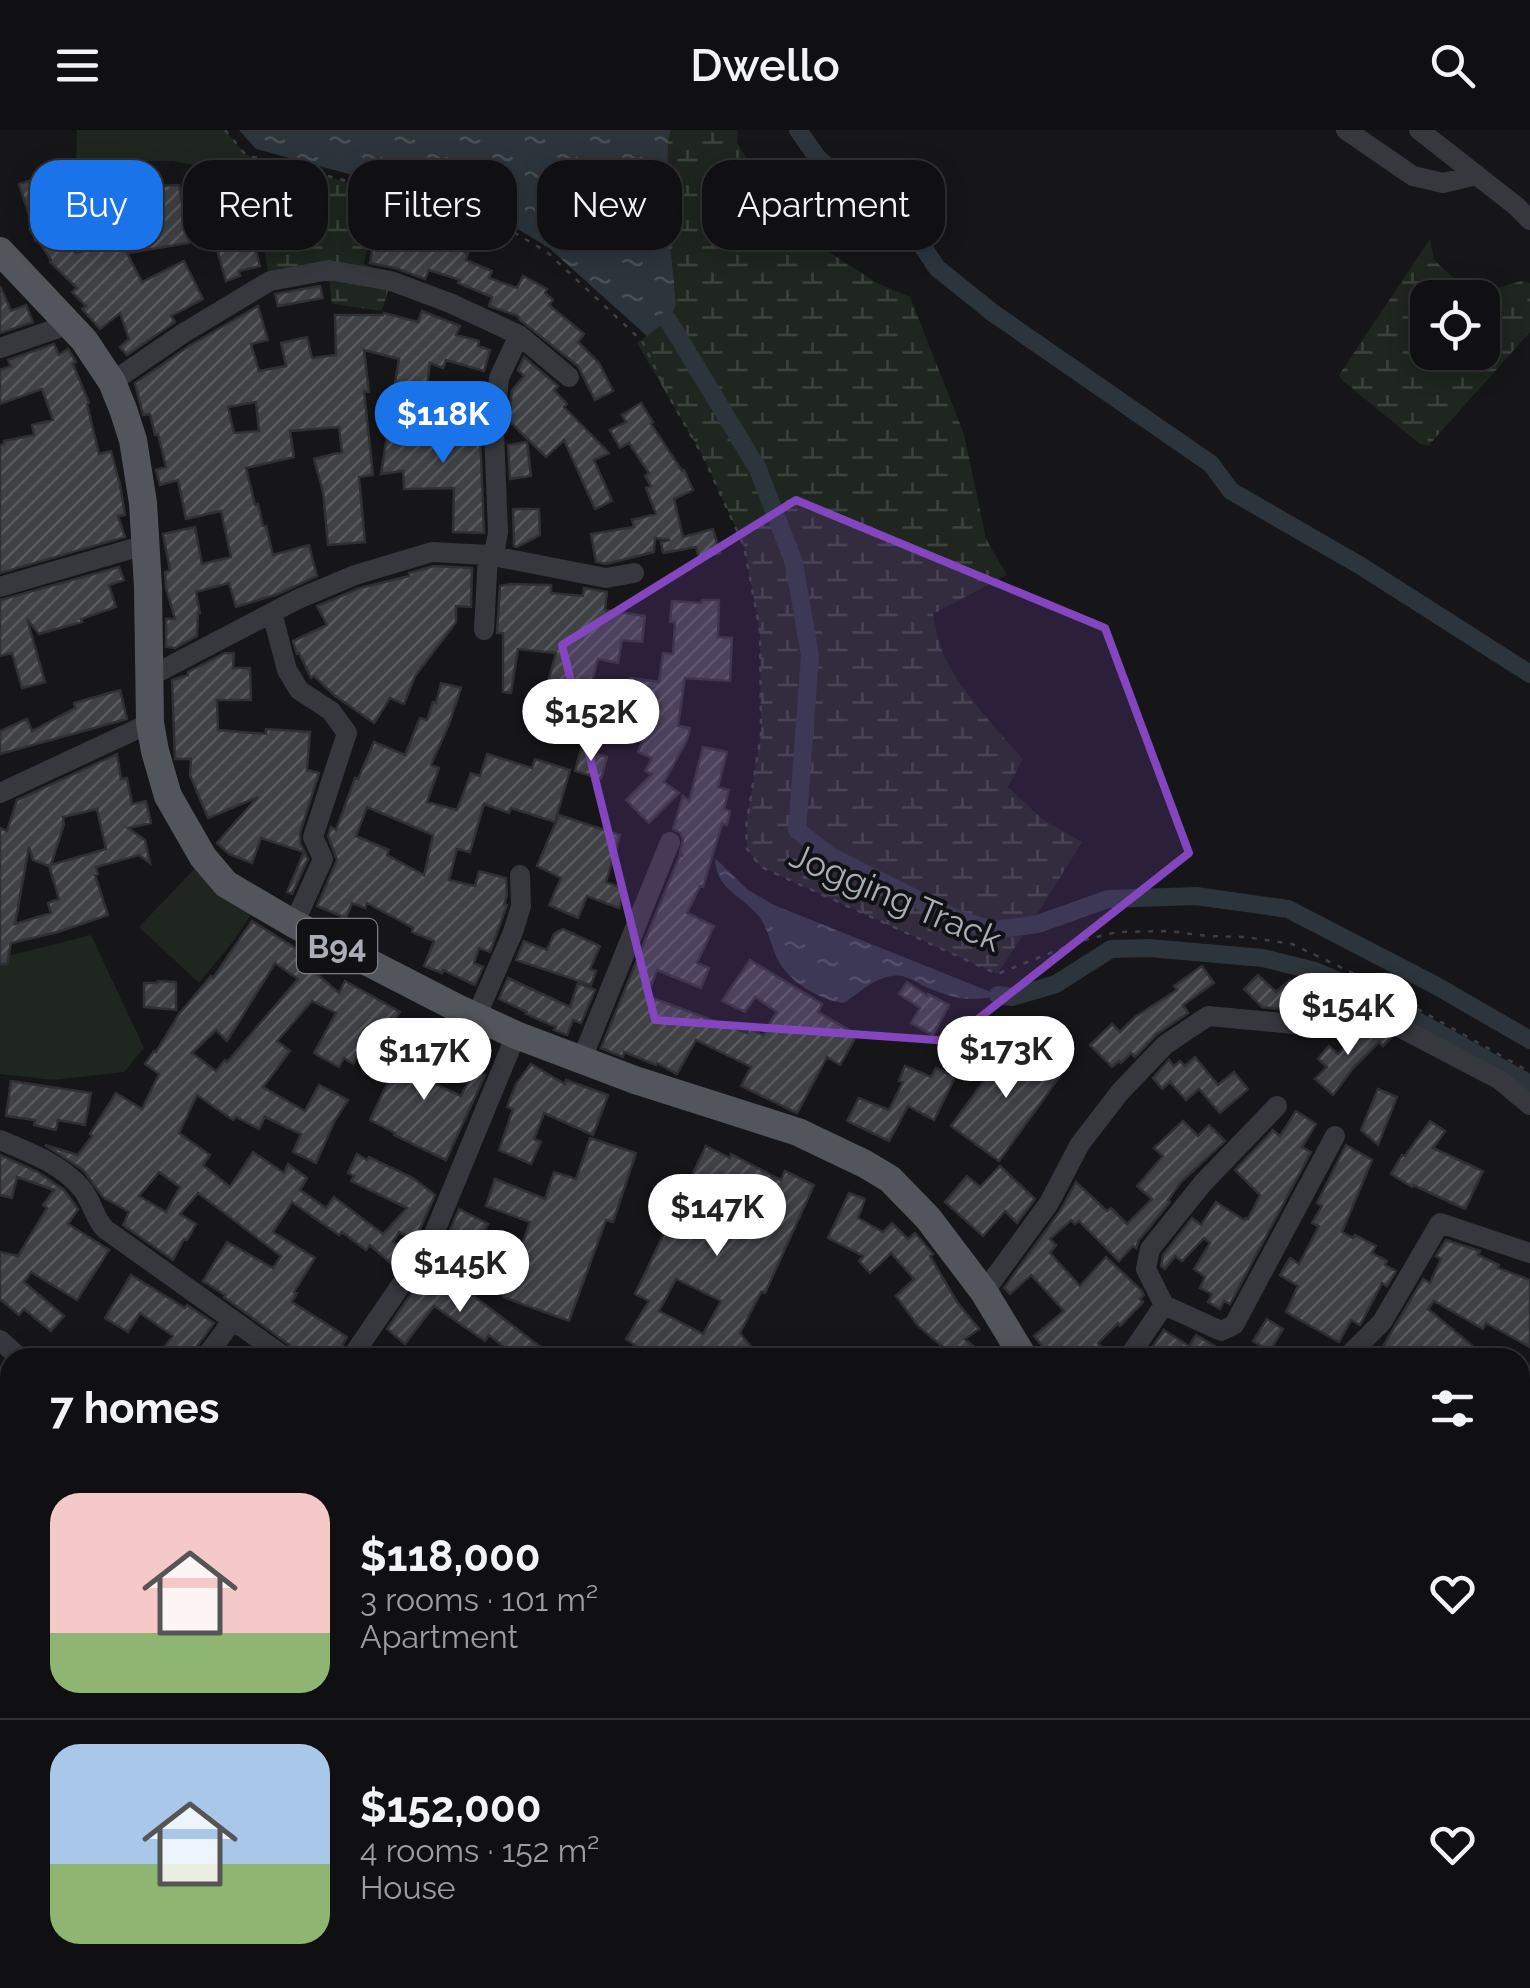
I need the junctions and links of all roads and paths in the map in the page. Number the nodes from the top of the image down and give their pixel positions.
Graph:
1 (225, 130) edge
2 (1346, 130) edge
3 (1419, 130) edge
4 (1476, 175) junction
5 (1530, 220) edge
6 (0, 252) edge
7 (70, 324) junction
8 (519, 335) junction
9 (0, 348) edge
10 (569, 377) dead end
11 (112, 382) junction
12 (145, 545) junction
13 (488, 555) junction
14 (634, 573) dead end
15 (0, 587) edge
16 (272, 612) junction
17 (484, 630) dead end
18 (149, 676) junction
19 (150, 723) junction
20 (0, 793) edge
21 (670, 842) dead end
22 (520, 875) dead end
23 (294, 924) junction
24 (476, 1017) junction
25 (516, 1035) junction
26 (581, 1061) junction
27 (1530, 1072) edge
28 (1530, 1105) edge
29 (1278, 1106) dead end
30 (1335, 1136) dead end
31 (0, 1140) edge
32 (1530, 1253) edge
33 (984, 1292) junction
34 (1164, 1305) junction
35 (232, 1320) junction
36 (212, 1348) edge
37 (272, 1348) edge
38 (357, 1348) edge
39 (1018, 1348) edge
40 (1135, 1348) edge
41 (1356, 1348) edge

1 - 27 path, Jogging Track
2 - 4 street
3 - 4 street
4 - 5 street
6 - 7 main road, B94
7 - 9 street
7 - 11 main road, B94
8 - 10 street
8 - 11 street
8 - 13 street
11 - 12 main road, B94
12 - 15 street
12 - 18 main road, B94
13 - 14 street
13 - 16 street
13 - 17 street
16 - 18 street
16 - 23 street
18 - 19 main road, B94
19 - 20 street
19 - 23 main road, B94
21 - 26 street
22 - 24 street
23 - 24 main road, B94
24 - 25 main road, B94
25 - 26 main road, B94
25 - 38 street
26 - 33 main road, B94
28 - 33 street
29 - 34 street
30 - 34 street
31 - 35 street
32 - 41 street
33 - 39 main road, B94
34 - 40 street
35 - 36 street
35 - 37 street

